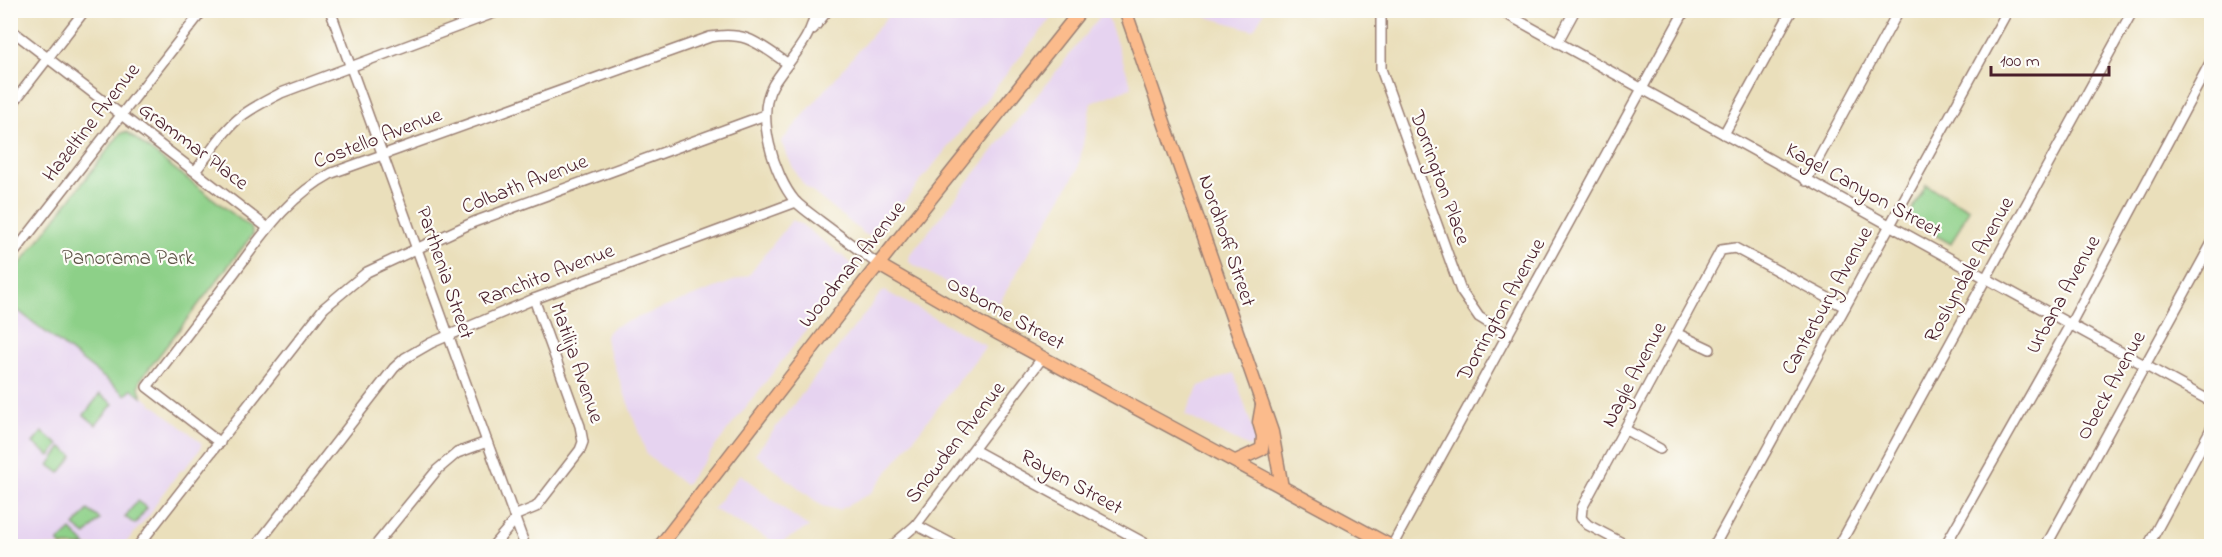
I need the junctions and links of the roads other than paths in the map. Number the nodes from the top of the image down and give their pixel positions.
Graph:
1 (85, 10) edge
2 (203, 10) edge
3 (330, 10) edge
4 (502, 10) edge
5 (815, 10) edge
6 (828, 10) edge
7 (1081, 10) edge
8 (1125, 10) edge
9 (1381, 10) edge
10 (1499, 10) edge
11 (1575, 10) edge
12 (1685, 10) edge
13 (1792, 10) edge
14 (1899, 10) edge
15 (2008, 10) edge
16 (2133, 10) edge
17 (10, 29) edge
18 (810, 33) junction
19 (1557, 43) junction
20 (48, 57) junction
21 (2211, 59) edge
22 (787, 63) junction
23 (351, 67) junction
24 (1642, 90) junction
25 (10, 107) edge
26 (121, 115) junction
27 (765, 115) junction
28 (1725, 134) junction
29 (383, 154) junction
30 (196, 171) junction
31 (1806, 181) junction
32 (796, 202) junction
33 (1890, 227) junction
34 (268, 228) junction
35 (2211, 243) edge
36 (418, 250) junction
37 (10, 258) edge
38 (879, 265) junction
39 (1986, 280) junction
40 (534, 299) junction
41 (1845, 307) junction
42 (2070, 325) junction
43 (1678, 334) junction
44 (1508, 335) junction
45 (447, 336) junction
46 (1710, 349) dead end
47 (1043, 357) junction
48 (2144, 365) junction
49 (2211, 402) edge
50 (1262, 404) junction
51 (2211, 427) edge
52 (1626, 430) junction
53 (487, 442) junction
54 (220, 443) junction
55 (1660, 449) dead end
56 (974, 450) junction
57 (1236, 461) junction
58 (1282, 487) junction
59 (515, 518) junction
60 (916, 525) junction
61 (138, 546) edge
62 (256, 546) edge
63 (375, 546) edge
64 (493, 546) edge
65 (525, 546) edge
66 (660, 546) edge
67 (892, 546) edge
68 (956, 546) edge
69 (1150, 546) edge
70 (1391, 546) edge
71 (1628, 546) edge
72 (1714, 546) edge
73 (1839, 546) edge
74 (1945, 546) edge
75 (2046, 546) edge
76 (2148, 546) edge

1 - 20 street
2 - 26 street, Hazeltine Avenue
3 - 23 street, Parthenia Street
4 - 23 street
5 - 18 street, Osborne Street
6 - 18 street
7 - 38 main road, Woodman Avenue
8 - 50 main road, Nordhoff Street
9 - 44 street, Dorrington Place
10 - 19 street, Kagel Canyon Street
11 - 19 street
12 - 24 street, Dorrington Avenue
13 - 28 street
14 - 31 street
15 - 33 street, Canterbury Avenue
16 - 39 street, Roslyndale Avenue
17 - 20 street, Grammar Place
18 - 22 street, Osborne Street
19 - 24 street, Kagel Canyon Street
20 - 25 street
20 - 26 street, Grammar Place
21 - 42 street, Urbana Avenue
22 - 27 street, Osborne Street
22 - 29 street, Costello Avenue
23 - 29 street, Parthenia Street
23 - 30 street
24 - 28 street, Kagel Canyon Street
24 - 44 street, Dorrington Avenue
26 - 30 street, Grammar Place
26 - 37 street, Hazeltine Avenue
27 - 32 street, Osborne Street
27 - 36 street, Colbath Avenue
28 - 31 street, Kagel Canyon Street
29 - 34 street, Costello Avenue
29 - 36 street, Parthenia Street
30 - 34 street, Grammar Place
31 - 33 street, Kagel Canyon Street
32 - 38 street, Osborne Street
32 - 40 street, Ranchito Avenue
33 - 39 street, Kagel Canyon Street
33 - 41 street, Canterbury Avenue
34 - 54 street, Costello Avenue
35 - 48 street, Obeck Avenue
36 - 45 street, Parthenia Street
36 - 54 street, Colbath Avenue
38 - 47 main road, Osborne Street
38 - 66 main road, Woodman Avenue
39 - 42 street, Kagel Canyon Street
39 - 73 street, Roslyndale Avenue
40 - 45 street, Ranchito Avenue
40 - 59 street, Matilija Avenue
41 - 43 street, Nagle Avenue
41 - 72 street, Canterbury Avenue
42 - 48 street, Kagel Canyon Street
42 - 74 street, Urbana Avenue
43 - 46 street
43 - 52 street, Nagle Avenue
44 - 70 street, Dorrington Avenue
45 - 53 street, Parthenia Street
45 - 62 street, Ranchito Avenue
47 - 56 street, Snowden Avenue
47 - 57 main road, Osborne Street
48 - 49 street, Kagel Canyon Street
48 - 75 street, Obeck Avenue
50 - 57 main road
50 - 58 main road, Nordhoff Street
51 - 76 street
52 - 55 street
52 - 71 street, Nagle Avenue
53 - 59 street, Parthenia Street
53 - 63 street
54 - 61 street, Colbath Avenue
56 - 60 street, Snowden Avenue
56 - 69 street, Rayen Street
57 - 58 main road, Osborne Street
58 - 70 main road, Osborne Street
59 - 64 street, Matilija Avenue
59 - 65 street, Parthenia Street
60 - 67 street, Snowden Avenue
60 - 68 street

